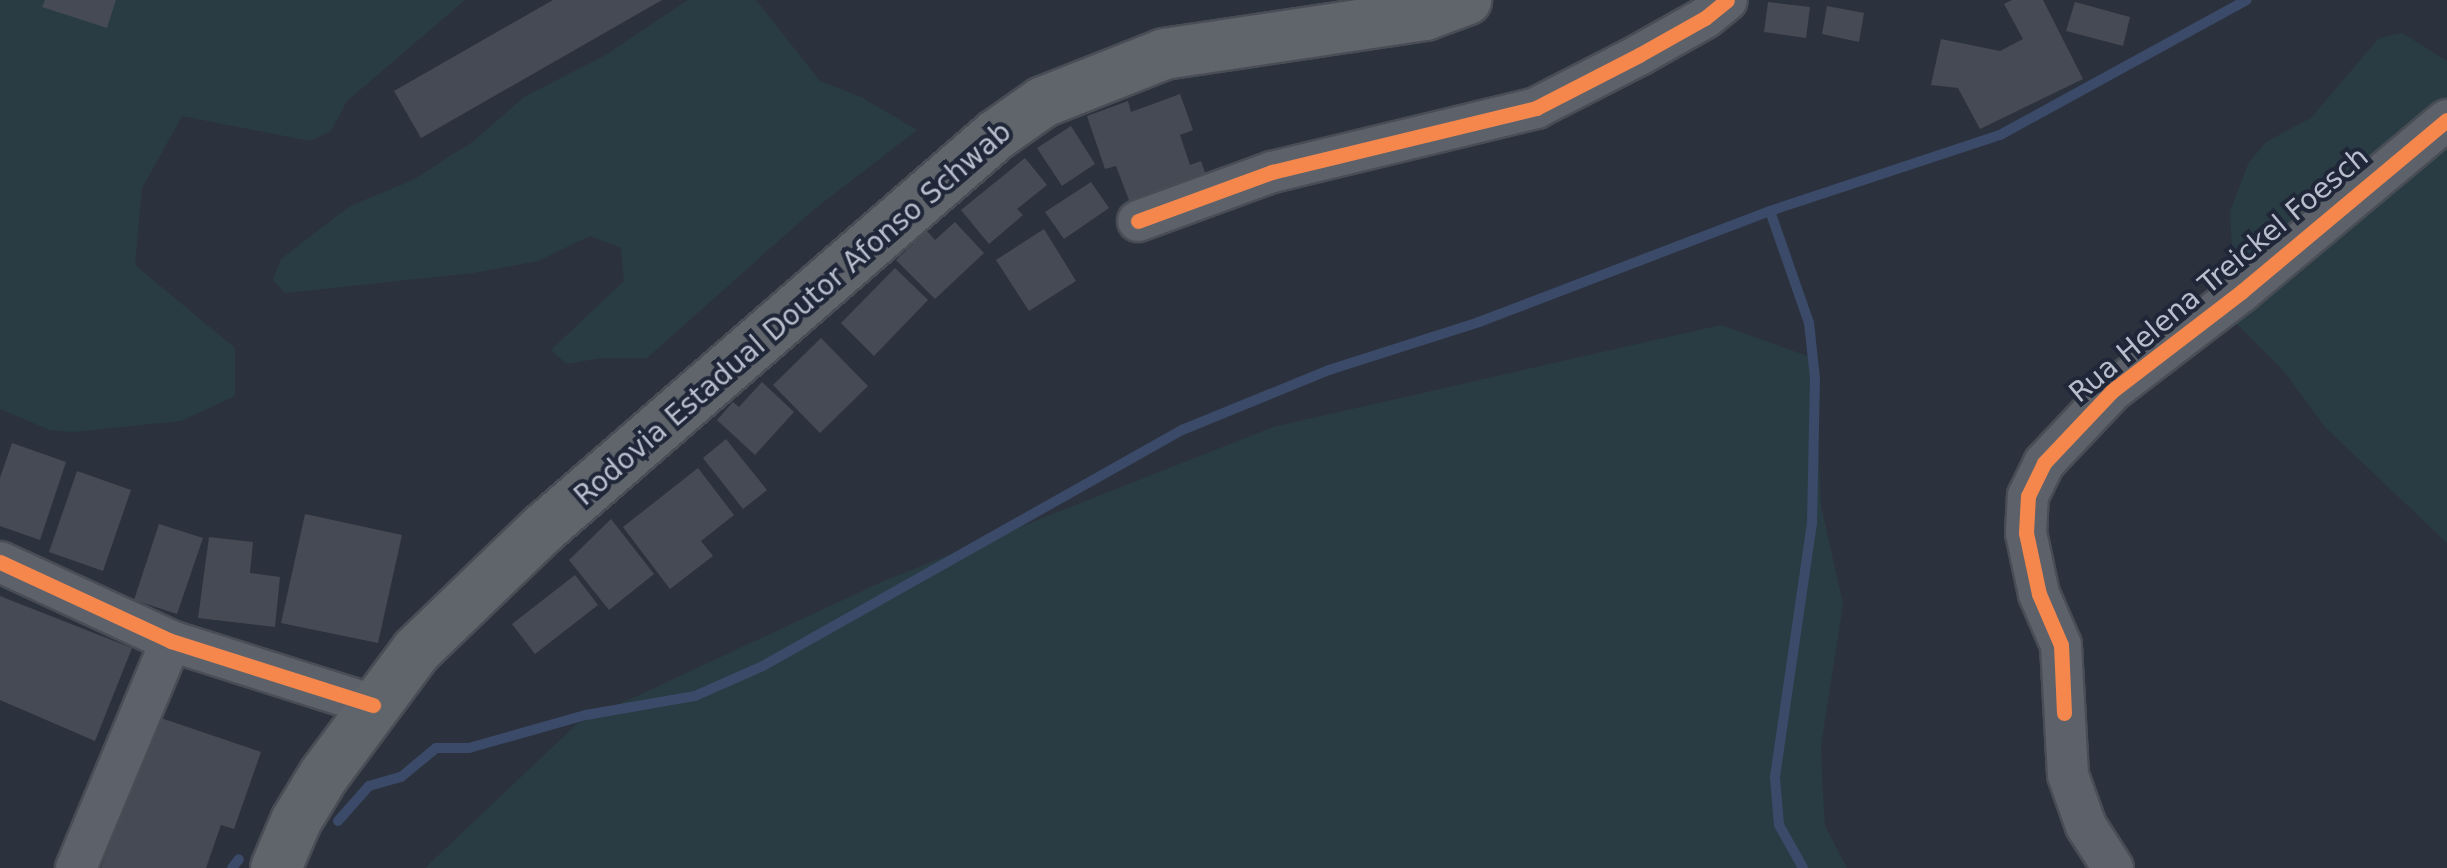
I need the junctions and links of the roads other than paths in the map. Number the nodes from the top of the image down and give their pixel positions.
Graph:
1 (1466, 0) edge
2 (1727, 0) edge
3 (2447, 120) edge
4 (1138, 222) dead end
5 (0, 562) edge
6 (171, 641) junction
7 (374, 704) junction
8 (76, 868) edge
9 (276, 868) edge
10 (2113, 868) edge

1 - 7 main road, Rodovia Estadual Doutor Afonso Schwab
2 - 4 street
3 - 10 street, Rua Helena Treickel Foesch
5 - 6 street
6 - 7 street
6 - 8 street
7 - 9 main road, Rodovia Estadual Doutor Afonso Schwab

